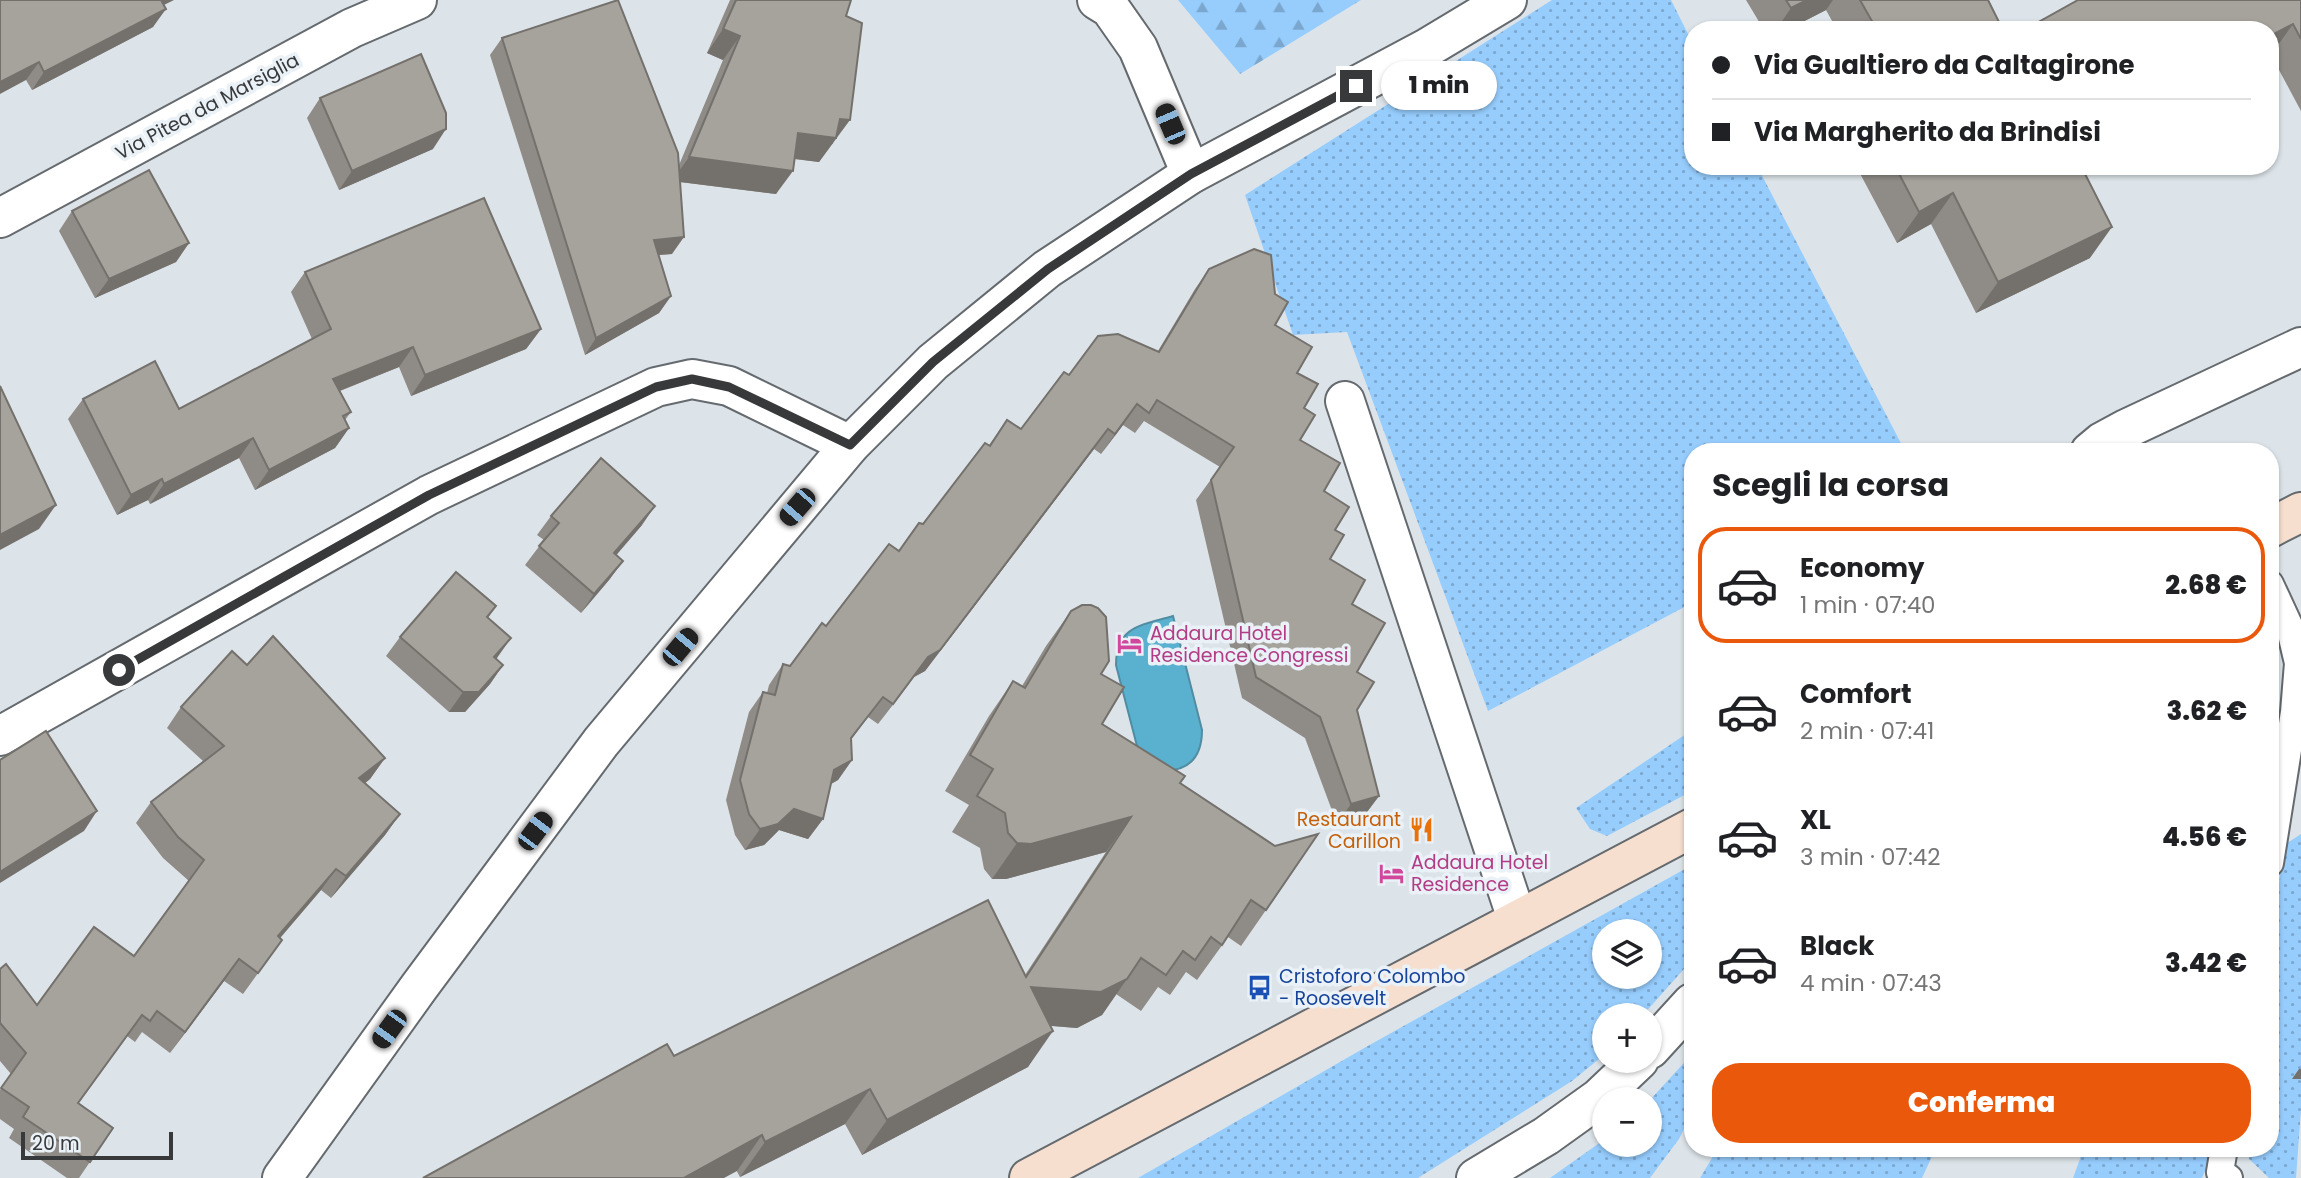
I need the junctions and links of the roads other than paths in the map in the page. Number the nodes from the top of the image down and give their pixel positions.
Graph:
1 (417, 0) edge
2 (1097, 0) edge
3 (1507, 0) edge
4 (1191, 174) junction
5 (0, 218) edge
6 (2301, 347) edge
7 (1345, 401) dead end
8 (2101, 443) edge
9 (850, 445) junction
10 (2301, 512) edge
11 (2279, 523) edge
12 (2279, 603) edge
13 (0, 736) edge
14 (2279, 806) edge
15 (1684, 832) edge
16 (1517, 919) junction
17 (1684, 1012) edge
18 (1662, 1036) edge
19 (1625, 1073) edge
20 (2222, 1157) edge
21 (282, 1178) edge
22 (1029, 1178) edge
23 (1476, 1178) edge
24 (2229, 1178) edge

1 - 5 street, Via Pitea da Marsiglia
2 - 4 street
3 - 4 street
4 - 9 street
6 - 8 street
7 - 16 street
9 - 13 street
9 - 21 street
10 - 11 main road
12 - 14 lane
15 - 16 main road
16 - 22 main road
17 - 18 street
19 - 23 street
20 - 24 lane

